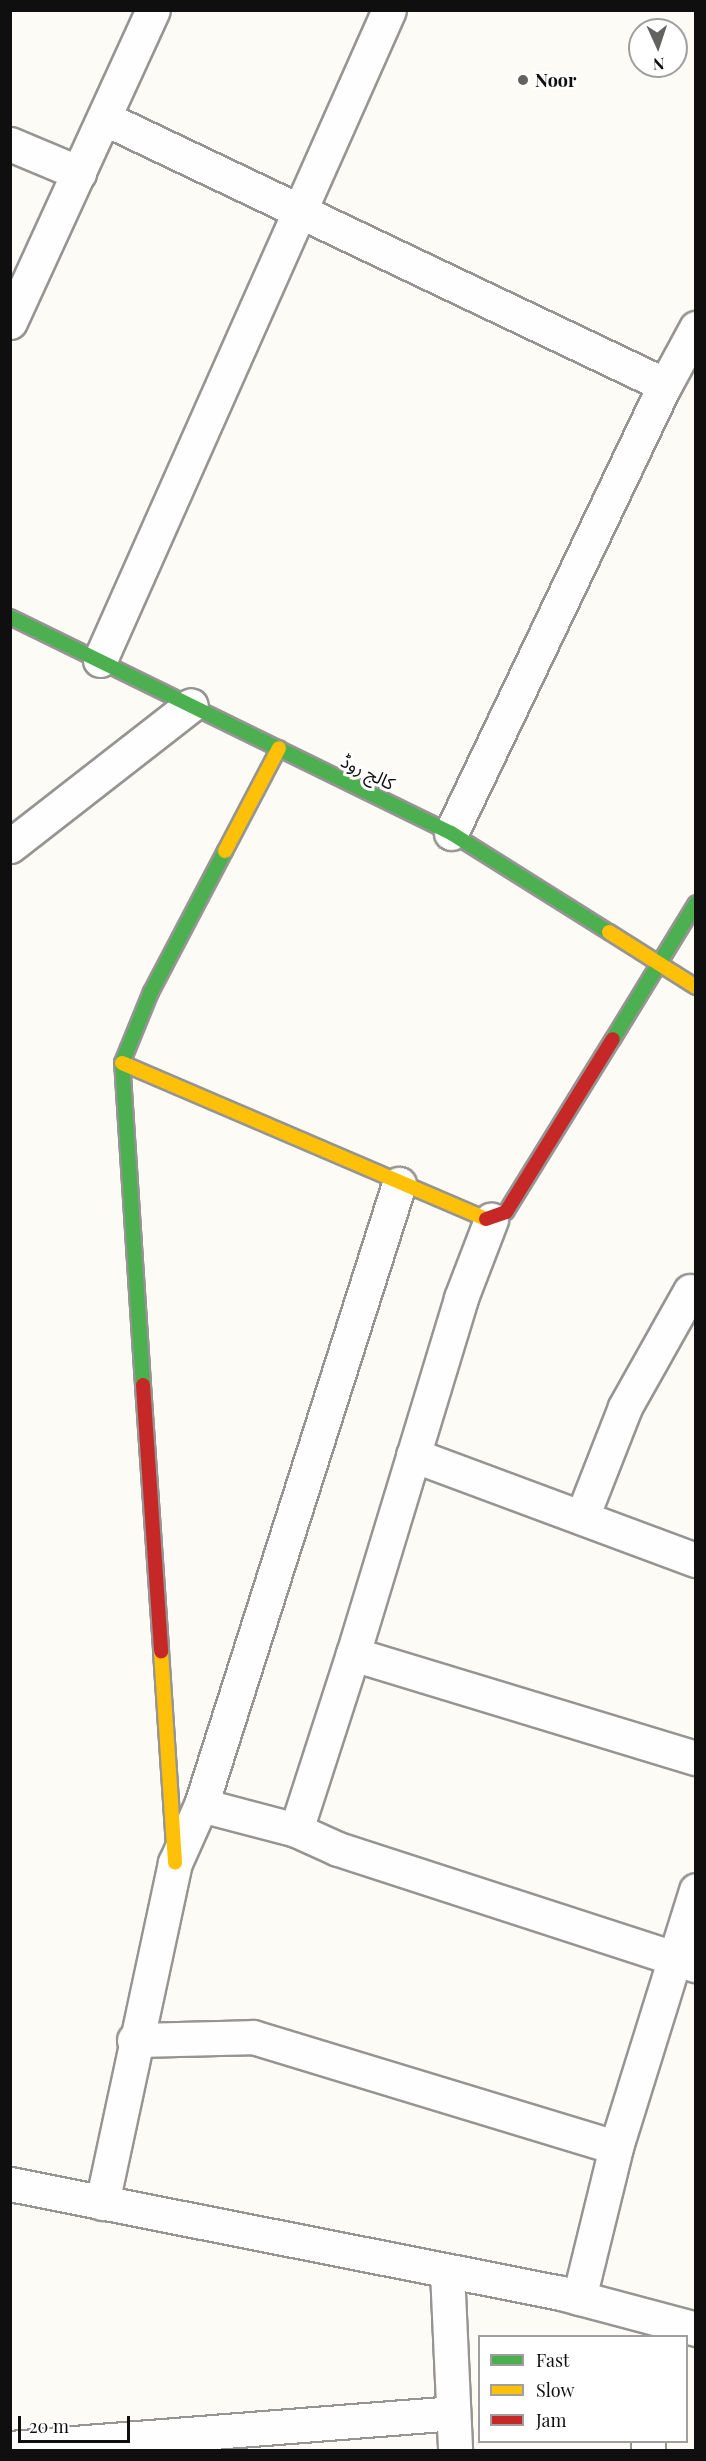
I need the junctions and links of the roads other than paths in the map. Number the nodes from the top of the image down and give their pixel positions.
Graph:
1 (153, 10) edge
2 (389, 10) edge
3 (104, 118) junction
4 (10, 144) edge
5 (79, 173) junction
6 (300, 211) junction
7 (10, 322) edge
8 (696, 328) edge
9 (665, 385) junction
10 (10, 617) edge
11 (100, 660) junction
12 (191, 705) junction
13 (279, 748) junction
14 (451, 832) junction
15 (10, 846) edge
16 (696, 903) edge
17 (657, 963) junction
18 (696, 987) edge
19 (122, 1064) junction
20 (399, 1184) junction
21 (491, 1220) junction
22 (690, 1291) dead end
23 (413, 1455) junction
24 (582, 1517) junction
25 (696, 1560) edge
26 (354, 1654) junction
27 (696, 1758) edge
28 (201, 1805) junction
29 (296, 1830) junction
30 (175, 1863) junction
31 (696, 1890) edge
32 (686, 1962) edge
33 (134, 2040) junction
34 (616, 2147) junction
35 (10, 2184) edge
36 (102, 2203) junction
37 (447, 2271) junction
38 (579, 2298) junction
39 (642, 2326) edge
40 (696, 2329) edge
41 (453, 2414) junction
42 (182, 2443) edge
43 (10, 2448) edge
44 (455, 2451) edge

1 - 3 street
2 - 6 street
3 - 5 street
3 - 6 street
4 - 5 street
5 - 7 street
6 - 9 street
6 - 11 street
8 - 9 street
9 - 14 street
10 - 11 street, کالج روڈ
11 - 12 street, کالج روڈ
12 - 13 street, کالج روڈ
12 - 15 street
13 - 14 street, کالج روڈ
13 - 19 street
14 - 17 street, کالج روڈ
16 - 17 street
17 - 18 street, کالج روڈ
17 - 21 street
19 - 20 street
19 - 30 street
20 - 21 street
20 - 28 street
21 - 23 street
22 - 24 street
23 - 24 street
23 - 26 street
24 - 25 street
26 - 27 street
26 - 29 street
28 - 29 street
28 - 30 street
29 - 32 street
30 - 33 street
31 - 32 street
32 - 34 street
33 - 34 street
33 - 36 street
34 - 38 street
35 - 36 street
36 - 37 street
37 - 38 street
37 - 41 street
38 - 39 street
39 - 40 street
41 - 42 street
41 - 44 street
42 - 43 street

